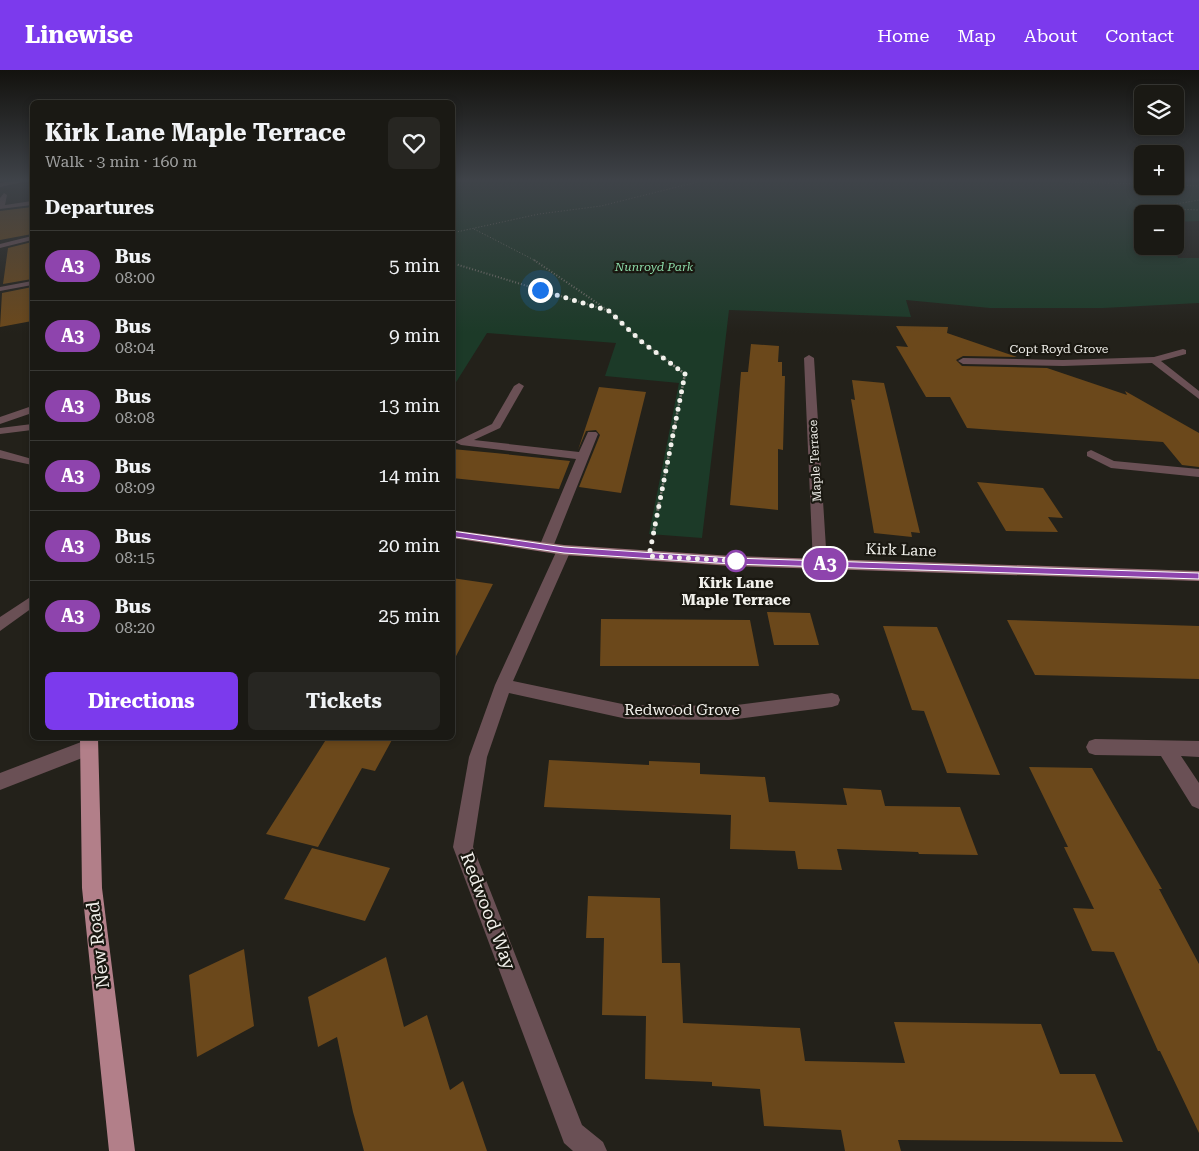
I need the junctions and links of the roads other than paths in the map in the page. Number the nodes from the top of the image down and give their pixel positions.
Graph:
1 (30, 238) edge
2 (0, 246) edge
3 (30, 283) edge
4 (0, 288) edge
5 (1183, 352) dead end
6 (809, 358) dead end
7 (1154, 360) junction
8 (964, 361) dead end
9 (519, 386) dead end
10 (1199, 396) edge
11 (30, 409) edge
12 (0, 422) edge
13 (30, 427) edge
14 (0, 431) edge
15 (592, 434) dead end
16 (456, 443) edge
17 (0, 454) edge
18 (1091, 454) dead end
19 (583, 456) junction
20 (30, 462) edge
21 (1199, 473) edge
22 (455, 534) edge
23 (555, 549) junction
24 (820, 564) junction
25 (1199, 576) edge
26 (30, 602) edge
27 (0, 625) edge
28 (503, 685) junction
29 (832, 700) dead end
30 (89, 742) edge
31 (1095, 747) dead end
32 (1166, 748) junction
33 (1199, 749) edge
34 (0, 782) edge
35 (1199, 800) edge
36 (122, 1151) edge
37 (594, 1151) edge

1 - 2 street
3 - 4 street
5 - 7 street, Copt Royd Grove
6 - 24 street, Maple Terrace
7 - 8 street, Copt Royd Grove
7 - 10 street
9 - 16 street
11 - 12 street
13 - 14 street
15 - 19 street, Redwood Way
16 - 19 street
17 - 20 street
18 - 21 street
19 - 23 street, Redwood Way
22 - 23 street, Kirk Lane
23 - 24 street, Kirk Lane
23 - 28 street, Redwood Way
24 - 25 street, Kirk Lane
26 - 27 street
28 - 29 street, Redwood Grove
28 - 37 street, Redwood Way
30 - 34 street
30 - 36 main road, New Road
31 - 32 street
32 - 33 street
32 - 35 street

